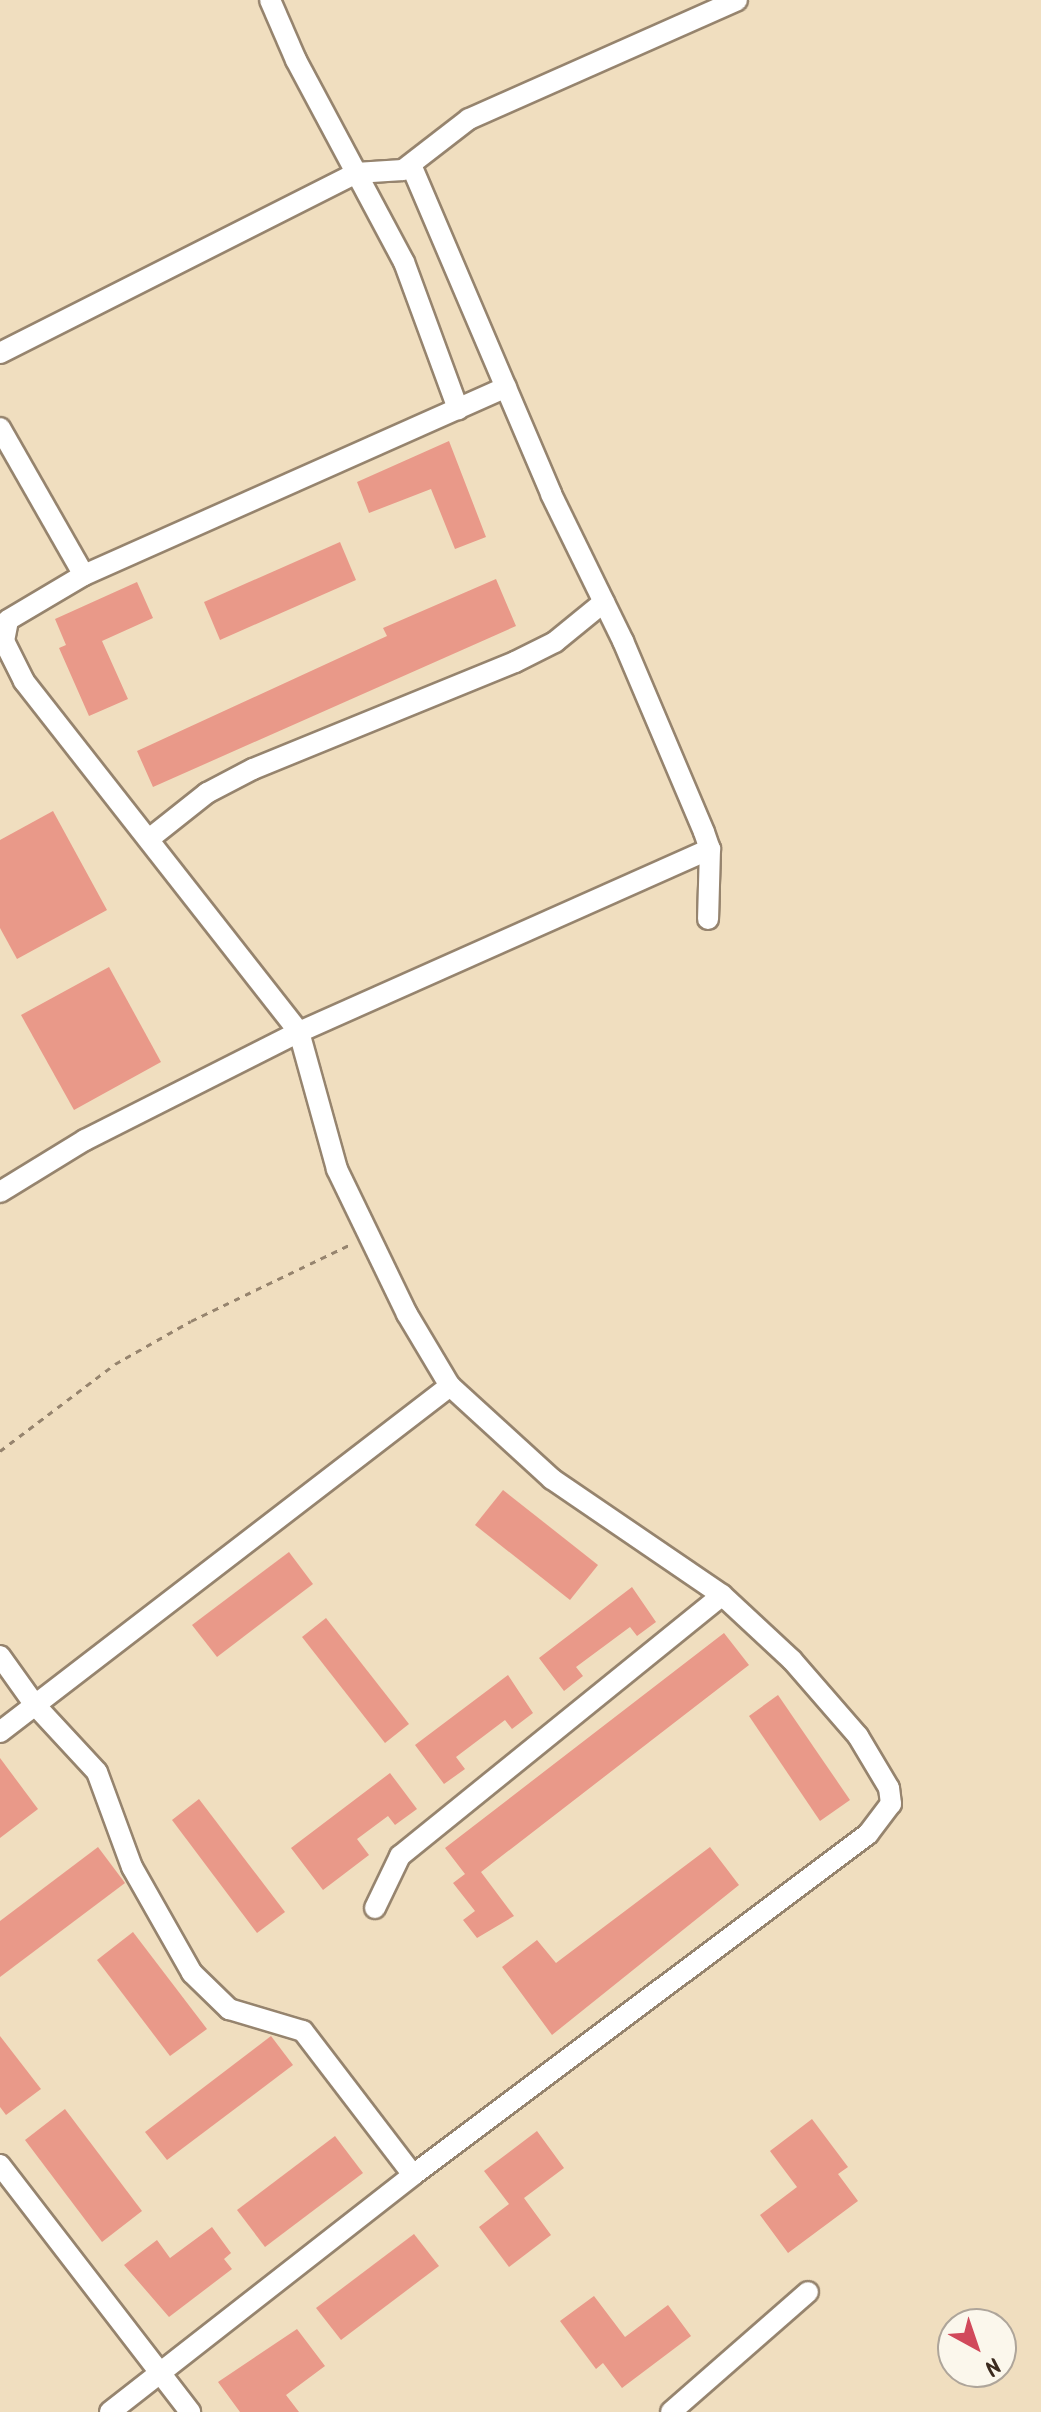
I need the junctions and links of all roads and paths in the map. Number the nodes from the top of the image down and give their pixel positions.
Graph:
1 (270, 0) edge
2 (737, 0) edge
3 (411, 165) junction
4 (356, 173) junction
5 (0, 353) edge
6 (506, 387) junction
7 (458, 409) junction
8 (0, 428) edge
9 (84, 575) junction
10 (604, 602) junction
11 (149, 839) junction
12 (710, 849) junction
13 (708, 919) dead end
14 (299, 1032) junction
15 (0, 1192) edge
16 (369, 1236) junction
17 (450, 1386) junction
18 (0, 1451) edge
19 (722, 1595) junction
20 (0, 1656) edge
21 (35, 1705) junction
22 (0, 1732) edge
23 (375, 1908) dead end
24 (0, 2165) edge
25 (413, 2175) junction
26 (808, 2292) dead end
27 (160, 2373) junction
28 (110, 2412) edge
29 (190, 2412) edge
30 (671, 2412) edge

1 - 4 street
2 - 3 street
3 - 4 street
3 - 6 street
4 - 5 street
4 - 7 street
6 - 7 street
6 - 10 street
7 - 9 street
8 - 9 street
9 - 11 street
10 - 11 street
10 - 12 street
11 - 14 street
12 - 13 street
12 - 14 street
14 - 15 street
14 - 16 street
16 - 17 street
16 - 18 path
17 - 19 street
17 - 21 street
19 - 23 street
19 - 25 street
20 - 21 street
21 - 22 street
21 - 25 street
24 - 27 street
25 - 27 street
26 - 30 street
27 - 28 street
27 - 29 street

